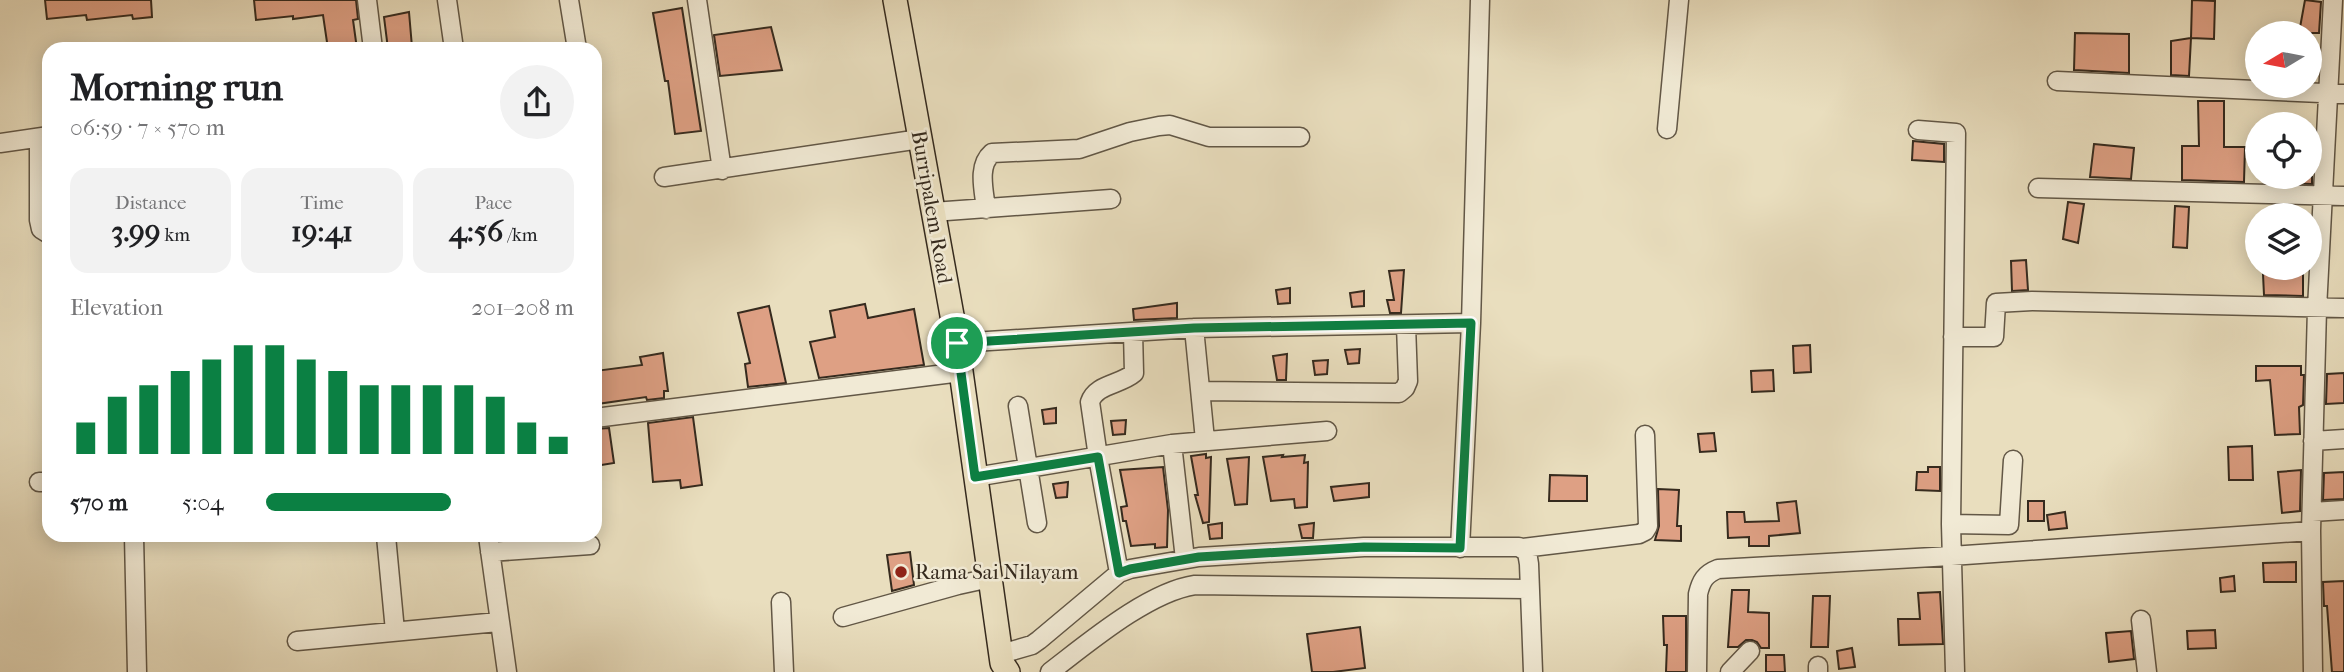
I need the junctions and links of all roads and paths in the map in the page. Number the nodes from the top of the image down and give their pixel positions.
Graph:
1 (367, 0) edge
2 (447, 0) edge
3 (569, 0) edge
4 (697, 0) edge
5 (895, 0) edge
6 (1480, 0) edge
7 (1679, 0) edge
8 (2333, 0) edge
9 (372, 42) edge
10 (453, 42) edge
11 (576, 42) edge
12 (2057, 81) dead end
13 (2337, 93) edge
14 (1667, 129) dead end
15 (1918, 130) dead end
16 (42, 137) edge
17 (1300, 137) dead end
18 (919, 139) junction
19 (0, 144) edge
20 (42, 170) edge
21 (722, 170) junction
22 (664, 177) dead end
23 (2038, 188) dead end
24 (2324, 195) junction
25 (2344, 196) edge
26 (1111, 199) dead end
27 (986, 209) junction
28 (940, 212) junction
29 (42, 230) edge
30 (2344, 308) edge
31 (2317, 309) junction
32 (1471, 323) junction
33 (1406, 325) junction
34 (1194, 328) junction
35 (1133, 332) junction
36 (1953, 338) junction
37 (957, 343) junction
38 (961, 372) junction
39 (1200, 391) junction
40 (1018, 405) dead end
41 (602, 417) edge
42 (1327, 431) dead end
43 (1645, 435) dead end
44 (2344, 439) edge
45 (1205, 440) junction
46 (2313, 441) junction
47 (1172, 444) junction
48 (1098, 457) junction
49 (2013, 460) dead end
50 (1021, 470) junction
51 (985, 476) junction
52 (2344, 510) edge
53 (2312, 512) junction
54 (1037, 523) dead end
55 (1951, 524) junction
56 (2311, 531) junction
57 (134, 542) edge
58 (387, 542) edge
59 (489, 544) edge
60 (590, 545) dead end
61 (1460, 548) junction
62 (1523, 548) junction
63 (1951, 556) junction
64 (1185, 559) junction
65 (1119, 573) junction
66 (989, 578) junction
67 (1530, 589) junction
68 (781, 602) dead end
69 (843, 617) dead end
70 (2141, 620) dead end
71 (498, 622) junction
72 (395, 631) junction
73 (297, 640) dead end
74 (1750, 651) dead end
75 (1002, 665) edge
76 (137, 672) edge
77 (506, 672) edge
78 (784, 672) edge
79 (1050, 672) edge
80 (1533, 672) edge
81 (1697, 672) edge
82 (1730, 672) edge
83 (1955, 672) edge
84 (2147, 672) edge
85 (2313, 672) edge

1 - 9 street
2 - 10 street
3 - 11 street
4 - 21 street
5 - 18 main road, Burripalem Road
6 - 32 street
7 - 14 street
8 - 13 street
12 - 13 street
13 - 24 street
15 - 36 street
16 - 19 street
17 - 27 street
18 - 21 street
18 - 28 main road, Burripalem Road
20 - 29 street
21 - 22 street
23 - 24 street
24 - 25 street
24 - 31 street
26 - 27 street
27 - 28 street
28 - 37 main road, Burripalem Road
30 - 31 street
31 - 36 street
31 - 46 street
32 - 33 street
32 - 61 street
33 - 34 street
33 - 39 street
34 - 35 street
34 - 39 street
35 - 37 street
35 - 48 street
36 - 55 street
37 - 38 main road, Burripalem Road
38 - 41 street
38 - 51 main road, Burripalem Road
39 - 45 street
40 - 50 street
42 - 45 street
43 - 62 street
44 - 46 street
45 - 47 street
46 - 53 street
47 - 48 street
47 - 64 street
48 - 50 street
48 - 65 street
49 - 55 street
50 - 51 street
50 - 54 street
51 - 66 main road, Burripalem Road
52 - 53 street
53 - 56 street
55 - 63 street
56 - 63 street
56 - 85 street
57 - 76 street
58 - 72 street
59 - 60 street
59 - 71 street
61 - 62 street
61 - 64 street
62 - 67 street
63 - 81 street
63 - 83 street
64 - 65 street
65 - 75 street
66 - 69 street
66 - 75 main road, Burripalem Road
67 - 79 street
67 - 80 street
68 - 78 street
70 - 84 street
71 - 72 street
71 - 77 street
72 - 73 street
74 - 82 street

